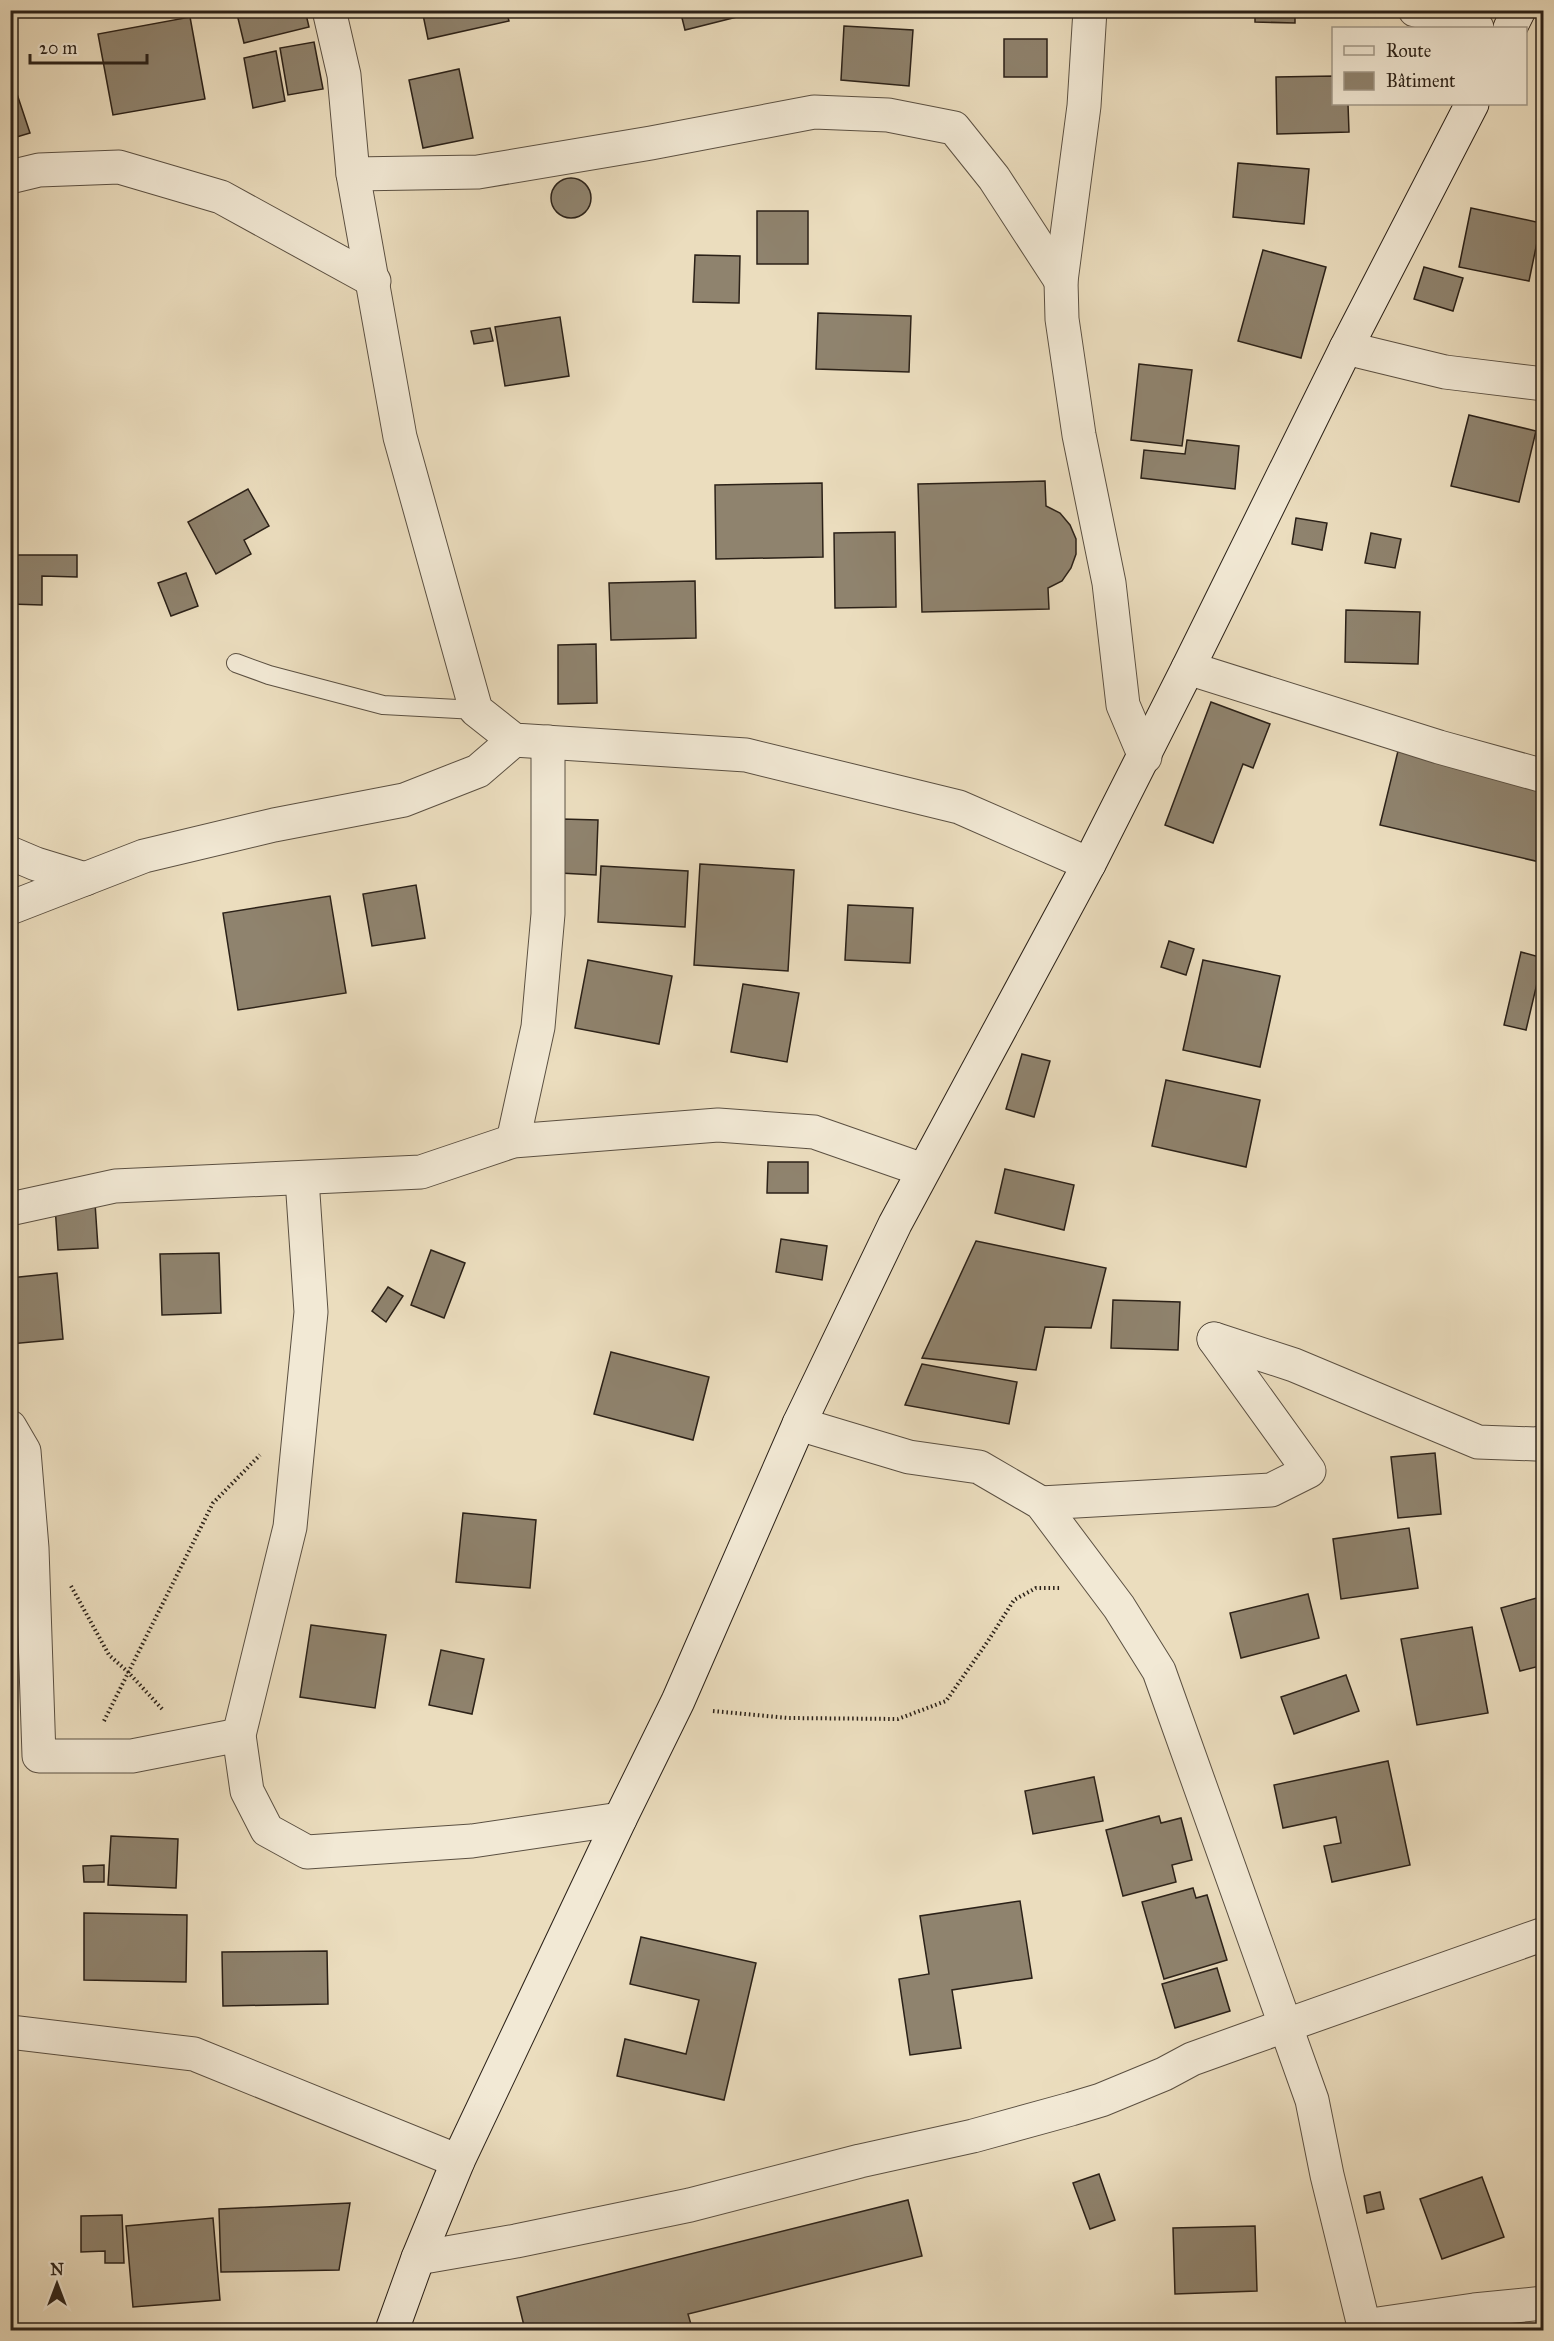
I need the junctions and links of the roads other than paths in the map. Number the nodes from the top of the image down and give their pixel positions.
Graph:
1 (329, 10) edge
2 (1090, 10) edge
3 (1415, 10) edge
4 (1519, 10) edge
5 (1474, 27) edge
6 (1510, 27) edge
7 (1471, 105) edge
8 (353, 174) junction
9 (10, 177) edge
10 (374, 281) junction
11 (1061, 281) junction
12 (1346, 348) junction
13 (1544, 384) edge
14 (236, 663) dead end
15 (1188, 668) junction
16 (476, 710) junction
17 (514, 740) junction
18 (548, 742) junction
19 (1144, 757) junction
20 (1544, 776) edge
21 (10, 852) edge
22 (1089, 864) junction
23 (85, 879) junction
24 (10, 908) edge
25 (513, 1141) junction
26 (923, 1170) junction
27 (302, 1179) junction
28 (10, 1209) edge
29 (799, 1424) junction
30 (10, 1427) edge
31 (1544, 1442) edge
32 (1041, 1503) junction
33 (239, 1735) junction
34 (620, 1819) junction
35 (1544, 1934) edge
36 (1285, 2026) junction
37 (10, 2032) edge
38 (458, 2161) junction
39 (418, 2258) junction
40 (1544, 2303) edge
41 (1364, 2328) edge
42 (392, 2331) edge

1 - 8 street
2 - 11 street
3 - 5 street
4 - 6 street
7 - 12 street
8 - 10 street
8 - 11 street
9 - 10 street
10 - 16 street
11 - 19 street
12 - 13 street
12 - 15 street
14 - 16 lane
15 - 19 street
15 - 20 street
16 - 17 street
17 - 18 street
17 - 23 street
18 - 22 street
18 - 25 street
19 - 22 street
21 - 23 street
22 - 26 street
23 - 24 street
25 - 26 street
25 - 27 street
26 - 29 street
27 - 28 street
27 - 33 street
29 - 32 street
29 - 34 street
30 - 33 street
31 - 32 street
32 - 36 street
33 - 34 street
34 - 38 street
35 - 36 street
36 - 39 street
36 - 41 street
37 - 38 street
38 - 39 street
39 - 42 street
40 - 41 street

